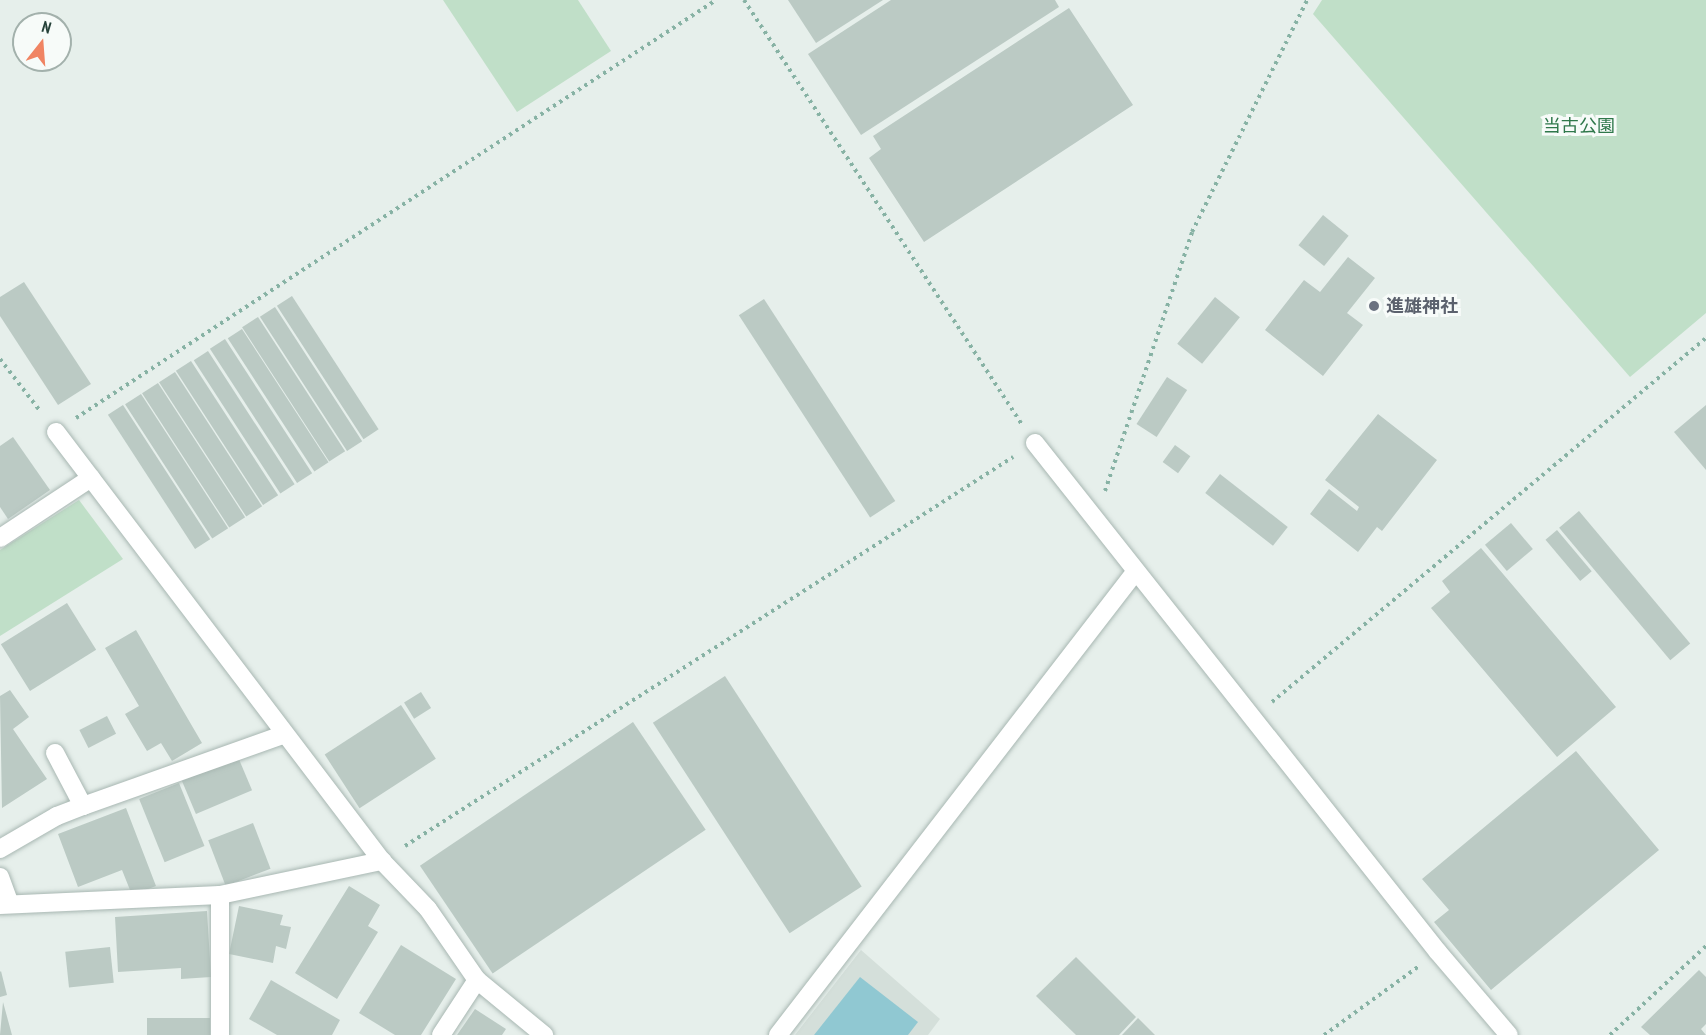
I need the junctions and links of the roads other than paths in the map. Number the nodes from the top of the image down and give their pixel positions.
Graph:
1 (56, 432) road end
2 (1035, 443) road end
3 (91, 478) junction
4 (0, 538) edge
5 (1136, 571) junction
6 (285, 734) junction
7 (55, 753) dead end
8 (83, 806) junction
9 (0, 849) edge
10 (382, 861) junction
11 (0, 877) edge
12 (220, 895) junction
13 (4, 904) edge
14 (477, 980) junction
15 (220, 1035) edge
16 (441, 1035) edge
17 (544, 1035) edge
18 (778, 1035) edge
19 (1509, 1035) edge

1 - 3 street
2 - 5 street
3 - 4 street
3 - 6 street
5 - 18 street
5 - 19 street
6 - 8 street
6 - 10 street
7 - 8 street
8 - 9 street
10 - 12 street
10 - 14 street
11 - 13 street
12 - 13 street
12 - 15 street
14 - 16 street
14 - 17 street

